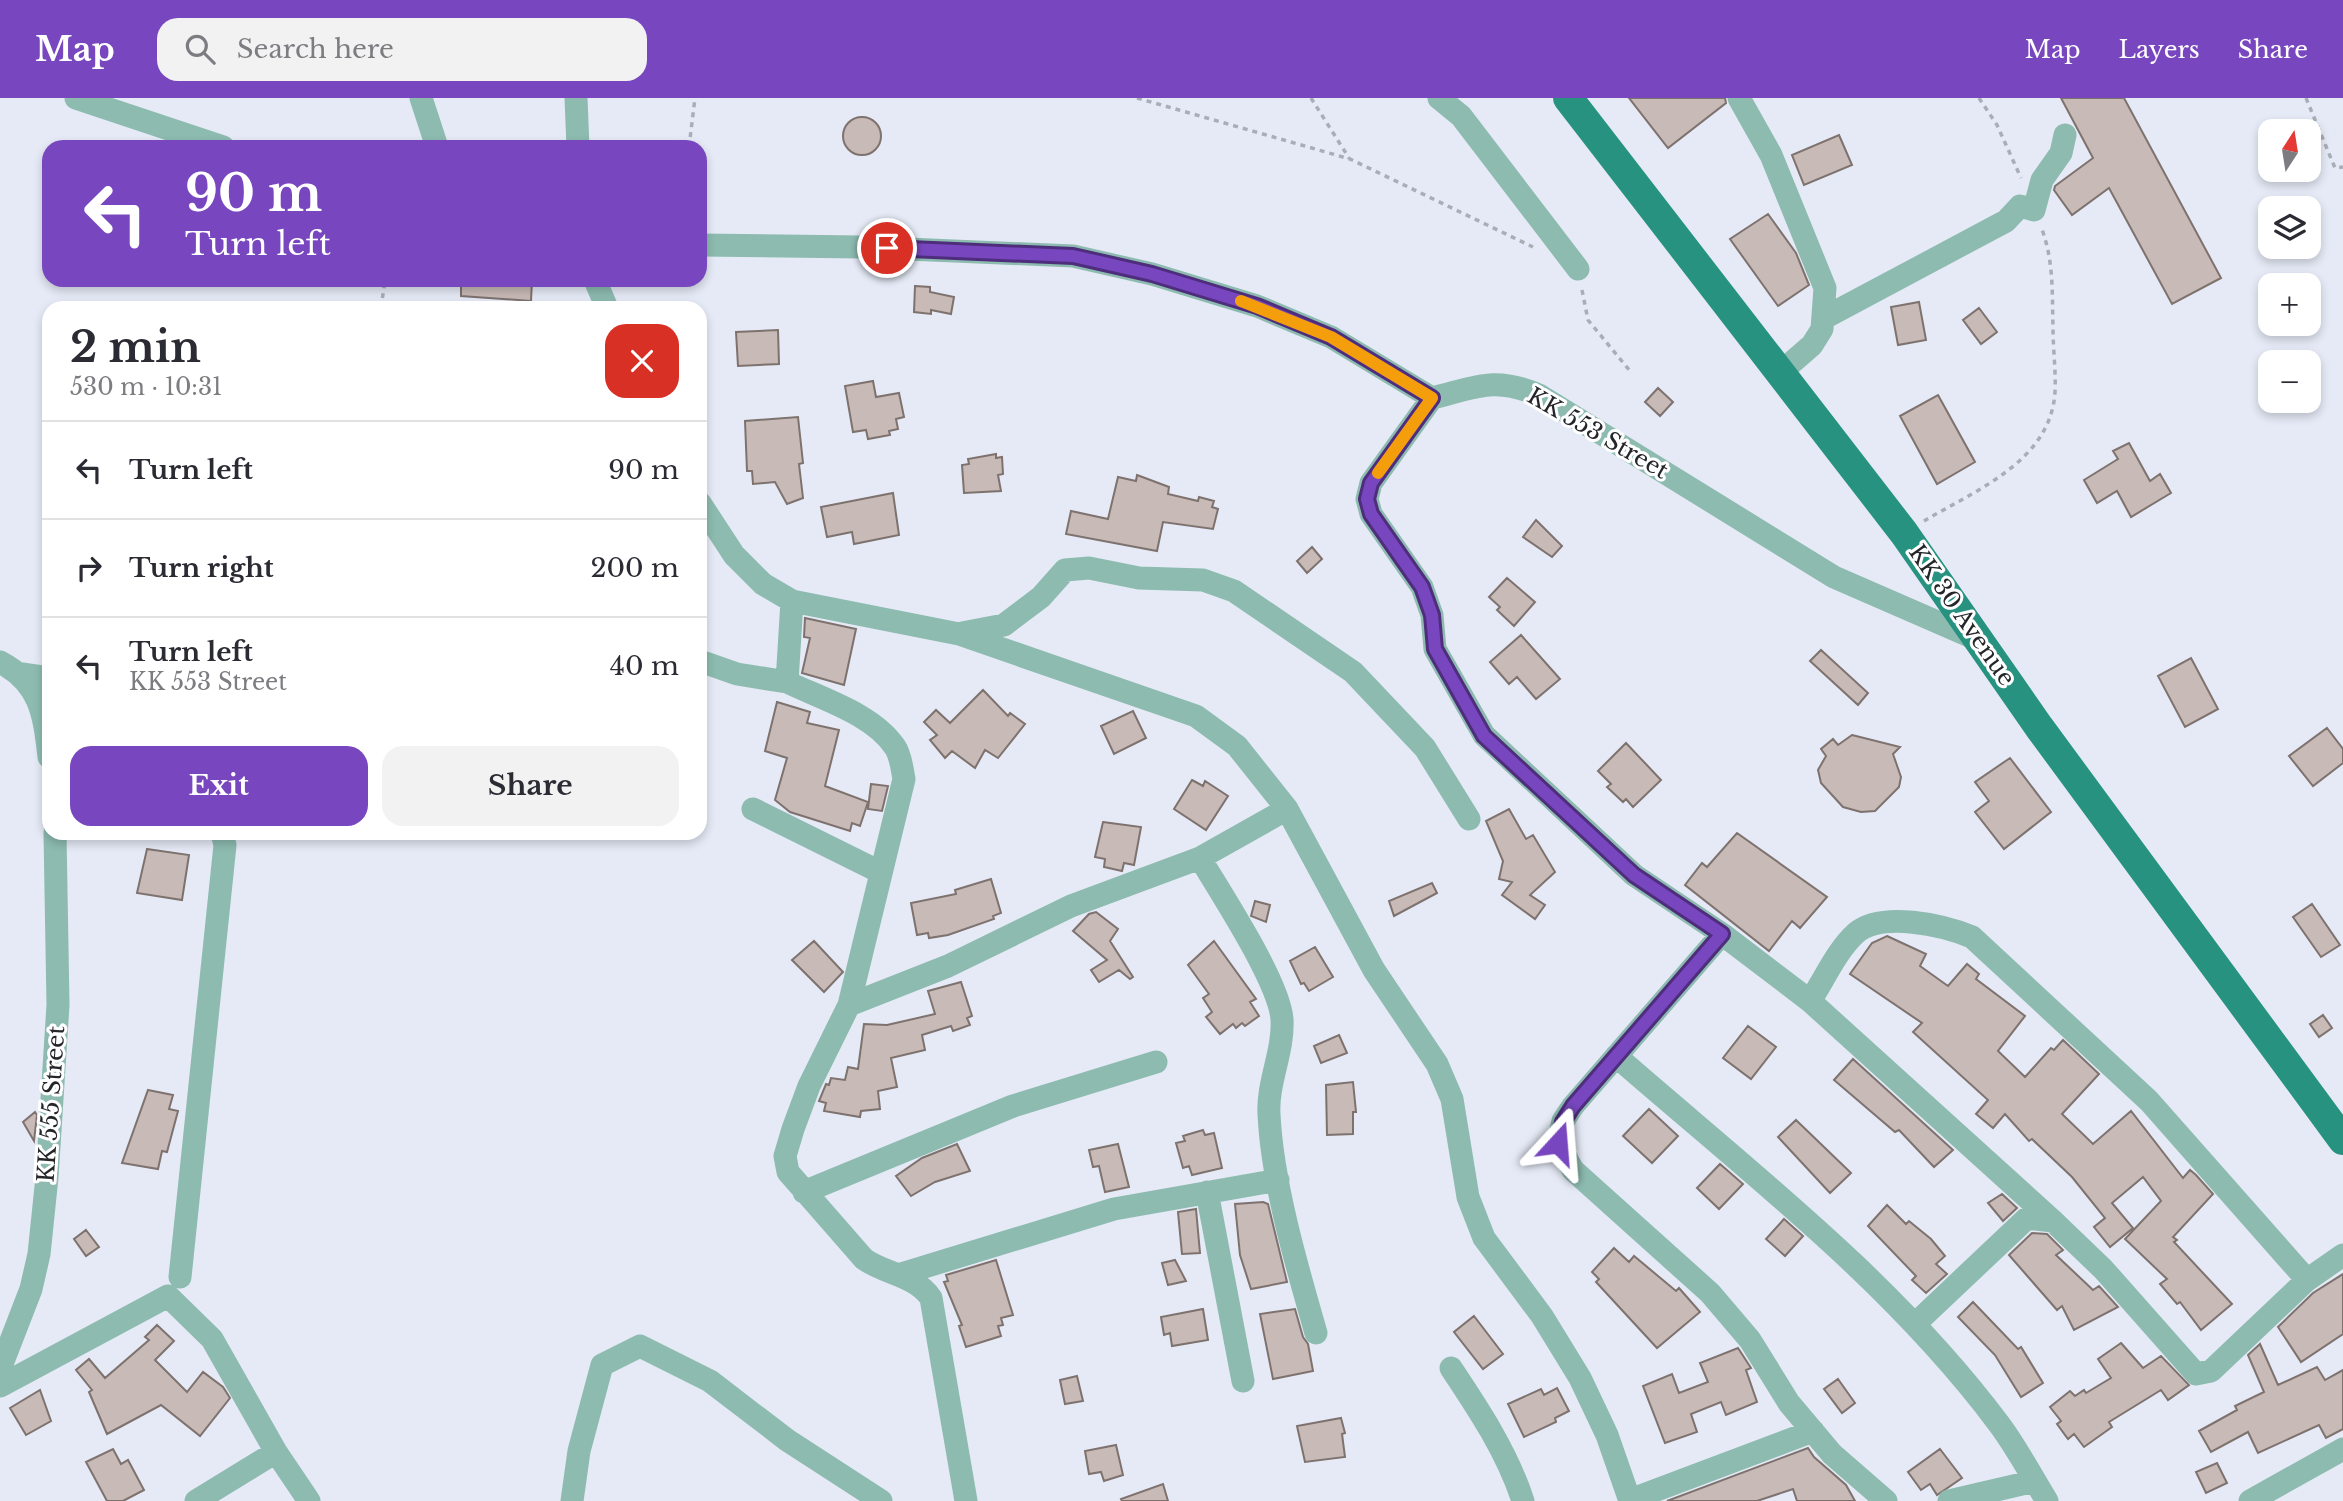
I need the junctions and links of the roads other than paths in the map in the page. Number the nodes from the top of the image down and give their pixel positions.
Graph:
1 (76, 98) edge
2 (421, 98) edge
3 (576, 98) edge
4 (1439, 98) edge
5 (1568, 98) edge
6 (1739, 98) edge
7 (2065, 135) dead end
8 (202, 140) edge
9 (435, 140) edge
10 (578, 140) edge
11 (707, 245) edge
12 (1578, 269) road end
13 (1824, 318) junction
14 (1781, 372) junction
15 (1432, 398) junction
16 (707, 514) edge
17 (792, 601) junction
18 (959, 634) junction
19 (1983, 643) junction
20 (0, 662) edge
21 (707, 663) edge
22 (23, 674) junction
23 (42, 677) edge
24 (787, 682) junction
25 (42, 720) edge
26 (753, 809) dead end
27 (1287, 809) junction
28 (1469, 819) dead end
29 (55, 840) edge
30 (224, 840) edge
31 (1200, 858) junction
32 (880, 872) junction
33 (1722, 934) junction
34 (1810, 1002) junction
35 (849, 1005) junction
36 (1616, 1056) junction
37 (1156, 1062) dead end
38 (2343, 1140) edge
39 (1278, 1180) junction
40 (804, 1192) junction
41 (1207, 1192) junction
42 (2053, 1221) junction
43 (2343, 1255) edge
44 (898, 1275) junction
45 (180, 1277) dead end
46 (2307, 1280) junction
47 (1915, 1324) junction
48 (1315, 1333) dead end
49 (1451, 1368) dead end
50 (0, 1369) edge
51 (1243, 1381) dead end
52 (0, 1386) edge
53 (1813, 1431) junction
54 (2343, 1449) edge
55 (276, 1452) junction
56 (2041, 1491) edge
57 (196, 1501) edge
58 (309, 1501) edge
59 (572, 1501) edge
60 (881, 1501) edge
61 (966, 1501) edge
62 (1523, 1501) edge
63 (1630, 1501) edge
64 (1886, 1501) edge
65 (1949, 1501) edge
66 (2250, 1501) edge

1 - 8 street
2 - 9 street
3 - 10 street
4 - 12 street
5 - 14 main road, KK 30 Avenue
6 - 13 street
7 - 13 street
11 - 15 street
13 - 14 street
14 - 19 main road, KK 30 Avenue
15 - 19 street, KK 553 Street
15 - 33 street
16 - 17 street
17 - 18 street
17 - 24 street
18 - 27 street
18 - 28 street
19 - 38 main road, KK 30 Avenue
20 - 22 street
21 - 24 street
22 - 23 street
22 - 25 street
24 - 32 street
26 - 32 street
27 - 31 street
27 - 63 street
29 - 50 street, KK 555 Street
30 - 45 street
31 - 35 street
31 - 39 street
32 - 35 street
33 - 34 street
33 - 36 street
34 - 42 street
34 - 46 street
35 - 40 street
36 - 47 street
36 - 53 street
37 - 40 street
39 - 41 street
39 - 48 street
40 - 44 street
41 - 44 street
41 - 51 street
42 - 46 street
42 - 47 street
43 - 46 street
44 - 61 street
47 - 56 street
49 - 62 street
52 - 55 street
53 - 63 street
53 - 64 street
54 - 66 street
55 - 57 street
55 - 58 street
56 - 65 street
59 - 60 street

